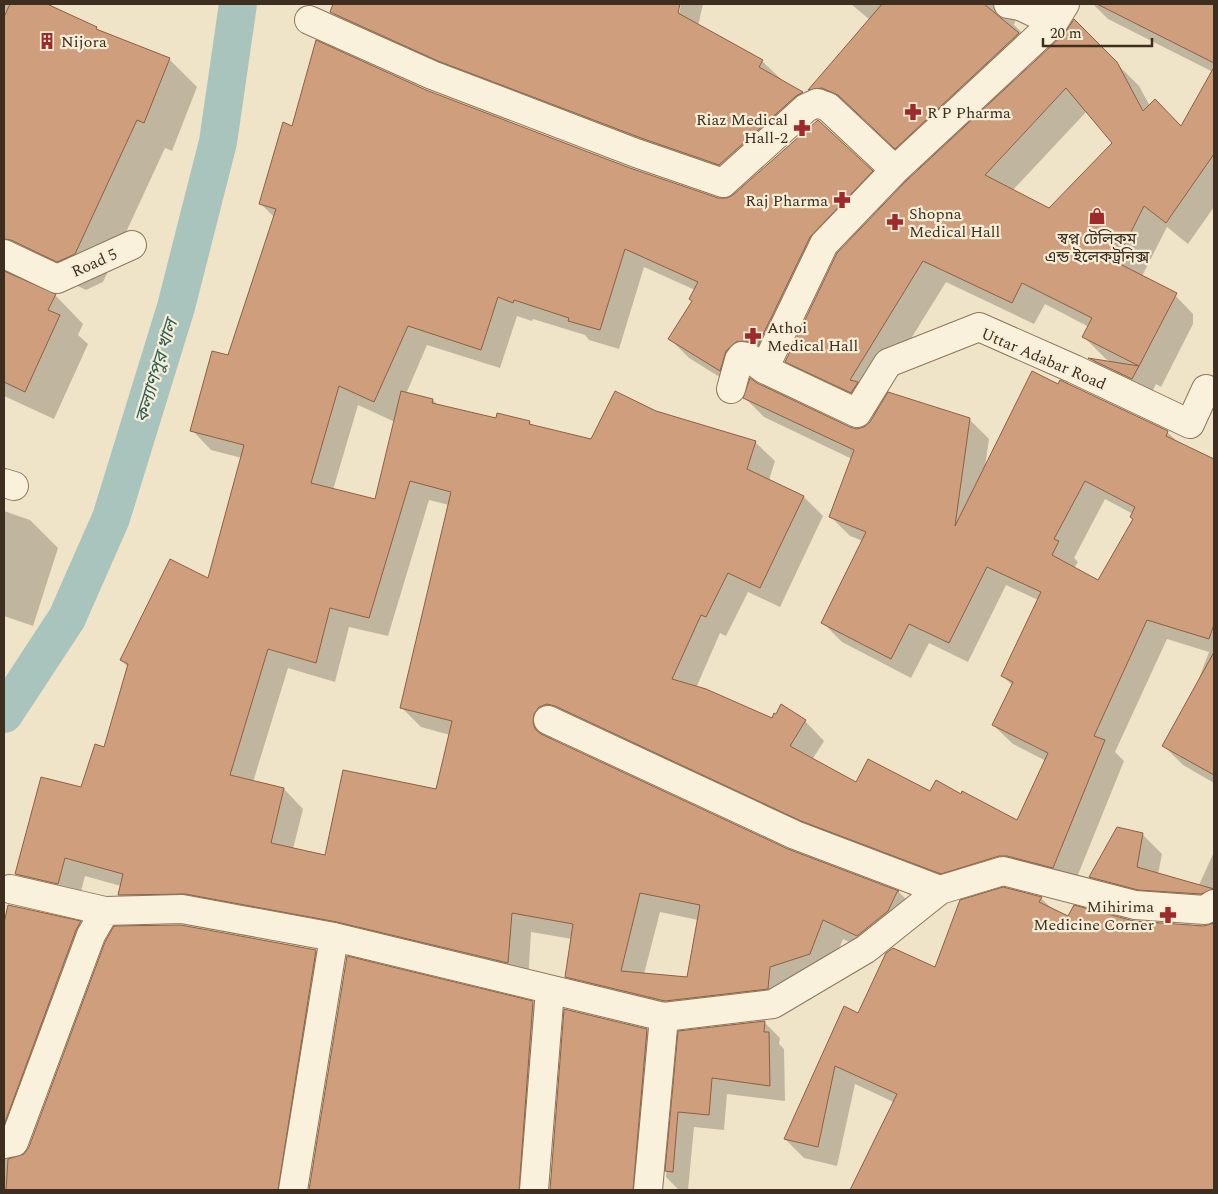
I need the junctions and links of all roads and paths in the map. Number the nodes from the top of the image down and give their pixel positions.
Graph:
1 (1008, 4) edge
2 (1060, 13) edge
3 (309, 20) dead end
4 (895, 170) junction
5 (132, 245) dead end
6 (4, 254) edge
7 (764, 369) junction
8 (731, 388) dead end
9 (1214, 393) edge
10 (548, 720) dead end
11 (10, 889) dead end
12 (940, 890) junction
13 (1210, 907) edge
14 (105, 911) junction
15 (334, 937) junction
16 (550, 990) junction
17 (664, 1017) junction
18 (4, 1144) edge
19 (292, 1190) edge
20 (534, 1190) edge
21 (648, 1190) edge

1 - 2 street
2 - 4 street
3 - 4 street
4 - 7 street
5 - 6 street, Road 5
7 - 8 street
7 - 9 street, Uttar Adabar Road
10 - 12 street
11 - 14 street
12 - 13 street
12 - 17 street
14 - 15 street
14 - 18 street
15 - 16 street
15 - 19 street
16 - 17 street
16 - 20 street
17 - 21 street

